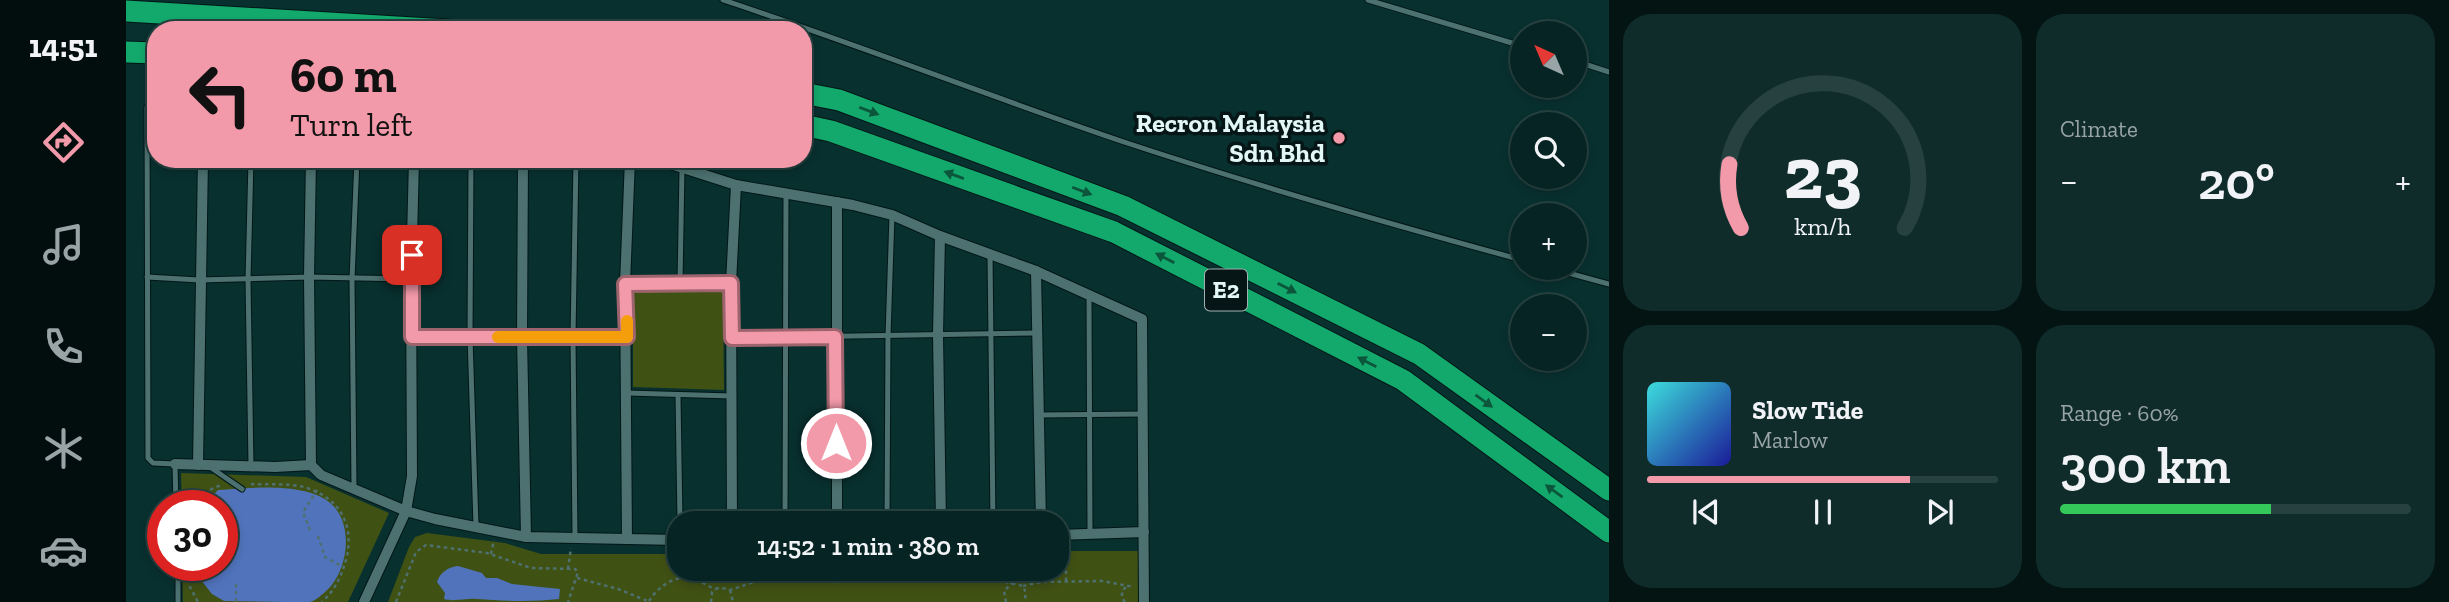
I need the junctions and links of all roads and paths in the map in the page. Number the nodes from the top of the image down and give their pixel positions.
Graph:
1 (723, 0) edge
2 (1368, 0) edge
3 (126, 11) edge
4 (295, 21) edge
5 (786, 21) edge
6 (812, 30) edge
7 (1510, 42) edge
8 (126, 52) edge
9 (147, 53) edge
10 (1587, 65) edge
11 (1609, 72) edge
12 (812, 95) edge
13 (812, 127) edge
14 (147, 168) edge
15 (203, 168) edge
16 (251, 168) edge
17 (310, 168) edge
18 (356, 168) edge
19 (414, 168) edge
20 (471, 168) edge
21 (523, 168) edge
22 (576, 168) edge
23 (630, 168) edge
24 (682, 168) joint
25 (736, 185) junction
26 (786, 192) junction
27 (837, 202) junction
28 (892, 215) junction
29 (940, 236) junction
30 (990, 254) junction
31 (1510, 257) edge
32 (1036, 271) junction
33 (148, 277) junction
34 (309, 278) junction
35 (1587, 278) edge
36 (352, 279) junction
37 (411, 279) junction
38 (199, 280) junction
39 (248, 280) junction
40 (680, 283) junction
41 (731, 283) junction
42 (625, 284) junction
43 (1609, 284) edge
44 (1089, 295) junction
45 (1037, 333) junction
46 (991, 334) junction
47 (939, 335) junction
48 (888, 336) junction
49 (412, 337) junction
50 (470, 337) junction
51 (522, 337) junction
52 (573, 337) junction
53 (627, 337) junction
54 (785, 337) junction
55 (835, 337) junction
56 (732, 338) junction
57 (627, 393) junction
58 (678, 395) junction
59 (732, 396) junction
60 (1143, 414) junction
61 (1039, 415) junction
62 (1090, 415) junction
63 (175, 464) junction
64 (203, 465) junction
65 (311, 465) junction
66 (251, 466) junction
67 (236, 484) junction
68 (354, 488) junction
69 (242, 489) dead end
70 (176, 490) edge
71 (209, 490) edge
72 (1609, 490) edge
73 (316, 492) junction
74 (406, 511) junction
75 (680, 511) edge
76 (732, 511) edge
77 (785, 511) edge
78 (837, 511) edge
79 (887, 511) edge
80 (941, 511) edge
81 (993, 511) edge
82 (1041, 511) edge
83 (476, 526) junction
84 (310, 530) dead end
85 (1144, 532) junction
86 (1609, 532) edge
87 (1090, 534) junction
88 (1069, 535) edge
89 (318, 537) dead end
90 (526, 537) junction
91 (574, 538) junction
92 (627, 539) junction
93 (667, 540) edge
94 (344, 567) junction
95 (568, 569) junction
96 (577, 578) junction
97 (178, 581) edge
98 (190, 581) edge
99 (757, 581) edge
100 (1003, 581) edge
101 (1066, 581) edge
102 (1069, 581) edge
103 (1012, 583) junction
104 (236, 584) dead end
105 (1023, 586) junction
106 (716, 589) junction
107 (730, 590) junction
108 (650, 601) edge
109 (178, 602) edge
110 (198, 602) edge
111 (236, 602) edge
112 (322, 602) edge
113 (364, 602) edge
114 (397, 602) edge
115 (568, 602) edge
116 (711, 602) edge
117 (733, 602) edge
118 (1006, 602) edge
119 (1024, 602) edge
120 (1125, 602) edge
121 (1144, 602) edge

1 - 5 lane
2 - 7 lane
3 - 4 highway
6 - 31 lane
8 - 9 highway
10 - 11 lane
12 -> 72 highway, E2
86 -> 13 highway, E2
14 - 33 lane
15 - 38 street
16 - 39 lane
17 - 34 street
18 - 36 lane
19 - 37 street
20 - 50 lane
21 - 51 street
22 - 52 lane
23 - 42 street
24 - 25 street
24 - 40 lane
25 - 26 street
25 - 41 street
26 - 27 street
26 - 54 lane
27 - 28 street
27 - 55 street
28 - 29 street
28 - 48 lane
29 - 30 street
29 - 47 street
30 - 32 street
30 - 46 lane
32 - 44 street
32 - 45 street
33 - 38 lane
33 - 63 lane
34 - 36 lane
34 - 39 lane
34 - 65 street
35 - 43 lane
36 - 37 lane
36 - 68 lane
37 - 49 street
38 - 39 lane
38 - 64 street
39 - 66 lane
40 - 41 lane
40 - 42 lane
41 - 56 street
42 - 53 street
44 - 60 street
44 - 62 lane
45 - 46 lane
45 - 61 street
46 - 47 lane
46 - 81 lane
47 - 48 lane
47 - 80 street
48 - 55 lane
48 - 79 lane
49 - 50 lane
49 - 74 street
50 - 51 lane
50 - 83 lane
51 - 52 lane
51 - 90 street
52 - 53 lane
52 - 91 lane
53 - 57 street
54 - 55 lane
54 - 56 lane
54 - 77 lane
55 - 78 street
56 - 59 street
57 - 58 lane
57 - 92 street
58 - 59 lane
58 - 75 lane
59 - 76 street
60 - 62 lane
60 - 85 street
61 - 62 lane
61 - 82 street
62 - 87 lane
63 - 64 street
63 - 70 lane
64 - 66 street
64 - 67 lane
65 - 66 street
65 - 68 street
67 - 69 lane
67 - 71 path
67 - 73 path
68 - 74 street
73 - 84 path
73 - 94 path
74 - 83 street
74 - 113 street
83 - 90 street
85 - 87 street
85 - 121 street
87 - 88 street
89 - 94 path
90 - 91 street
91 - 92 street
91 - 95 path
92 - 93 street
94 - 112 path
95 - 96 path
95 - 114 path
96 - 108 path
96 - 115 path
97 - 109 lane
98 - 110 path
99 - 107 path
100 - 103 path
101 - 105 path
102 - 120 path
103 - 105 path
103 - 118 path
104 - 111 path
105 - 119 path
106 - 107 path
106 - 108 path
106 - 116 path
107 - 117 path

